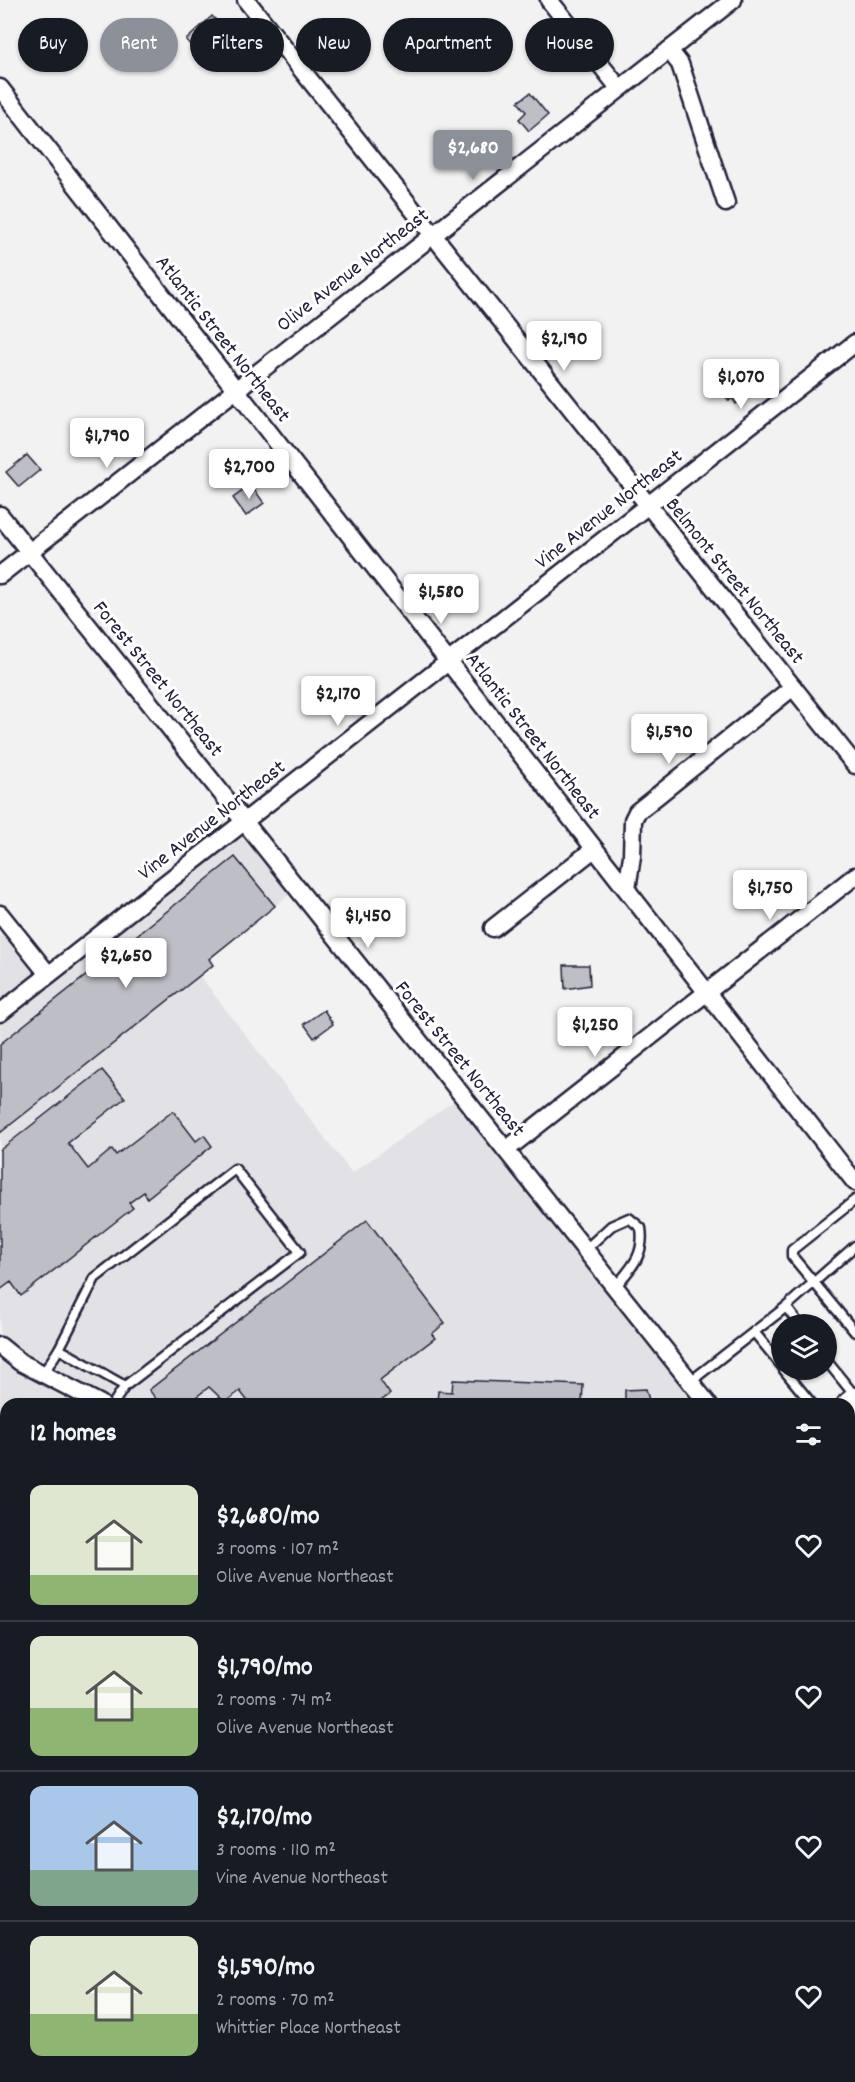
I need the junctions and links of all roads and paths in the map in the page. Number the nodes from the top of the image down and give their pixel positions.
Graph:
1 (246, 0) edge
2 (549, 0) edge
3 (733, 0) edge
4 (669, 50) junction
5 (0, 88) edge
6 (619, 88) junction
7 (726, 203) dead end
8 (433, 235) junction
9 (855, 343) edge
10 (235, 390) junction
11 (648, 505) junction
12 (0, 514) edge
13 (29, 552) junction
14 (0, 575) edge
15 (448, 662) junction
16 (793, 687) junction
17 (855, 765) edge
18 (244, 822) junction
19 (594, 849) junction
20 (855, 876) edge
21 (627, 889) junction
22 (0, 914) edge
23 (493, 928) dead end
24 (48, 974) junction
25 (706, 993) junction
26 (0, 1013) edge
27 (506, 1150) junction
28 (855, 1182) edge
29 (855, 1200) edge
30 (855, 1246) edge
31 (586, 1249) junction
32 (814, 1281) junction
33 (616, 1286) junction
34 (786, 1308) junction
35 (791, 1314) edge
36 (754, 1332) junction
37 (855, 1332) edge
38 (0, 1346) edge
39 (59, 1349) junction
40 (771, 1353) edge
41 (43, 1374) junction
42 (837, 1374) edge
43 (792, 1380) edge
44 (691, 1381) junction
45 (125, 1386) junction
46 (89, 1398) edge
47 (116, 1398) edge
48 (704, 1398) edge
49 (807, 1398) edge
50 (855, 1398) edge

1 - 8 street, Belmont Street Northeast
2 - 6 street
3 - 4 street, Olive Avenue Northeast
4 - 6 street, Olive Avenue Northeast
4 - 7 street
5 - 10 street, Atlantic Street Northeast
6 - 8 street, Olive Avenue Northeast
8 - 10 street, Olive Avenue Northeast
8 - 11 street, Belmont Street Northeast
9 - 11 street, Vine Avenue Northeast
10 - 13 street, Olive Avenue Northeast
10 - 15 street, Atlantic Street Northeast
11 - 15 street, Vine Avenue Northeast
11 - 16 street, Belmont Street Northeast
12 - 13 street, Forest Street Northeast
13 - 14 street, Olive Avenue Northeast
13 - 18 street, Forest Street Northeast
15 - 18 street, Vine Avenue Northeast
15 - 19 street, Atlantic Street Northeast
16 - 17 street, Belmont Street Northeast
16 - 21 street
18 - 24 street, Vine Avenue Northeast
18 - 27 street, Forest Street Northeast
19 - 21 street, Atlantic Street Northeast
19 - 23 street
20 - 25 street
21 - 25 street, Atlantic Street Northeast
22 - 24 street
24 - 26 street, Vine Avenue Northeast
25 - 27 street
25 - 28 street, Atlantic Street Northeast
27 - 31 street, Forest Street Northeast
29 - 32 lane
30 - 32 lane
31 - 33 street, Forest Street Northeast
31 - 33 lane
32 - 34 lane
32 - 37 lane
33 - 44 street, Forest Street Northeast
34 - 35 lane
34 - 36 lane
36 - 40 lane
36 - 44 lane
38 - 41 street
39 - 41 lane
39 - 45 lane
39 - 45 lane
41 - 46 street
42 - 50 lane
43 - 49 lane
44 - 48 street, Forest Street Northeast
45 - 47 lane

